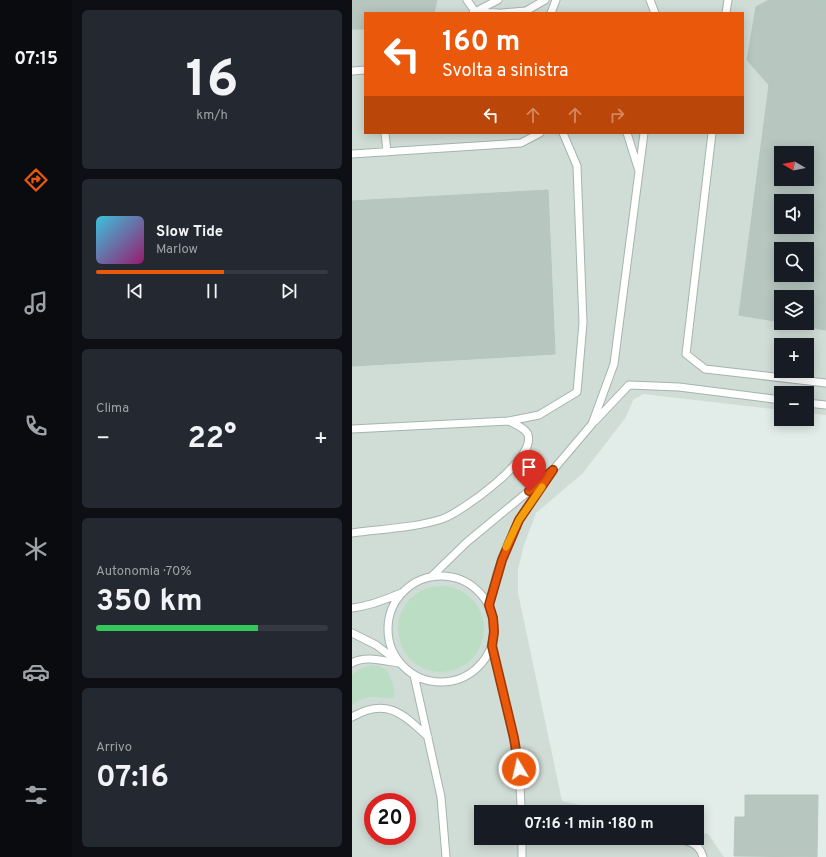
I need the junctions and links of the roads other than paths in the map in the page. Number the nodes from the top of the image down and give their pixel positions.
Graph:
1 (467, 0) edge
2 (498, 0) edge
3 (545, 0) edge
4 (556, 0) edge
5 (728, 0) edge
6 (652, 2) edge
7 (474, 12) edge
8 (477, 12) edge
9 (514, 12) edge
10 (552, 12) edge
11 (655, 12) edge
12 (726, 12) edge
13 (364, 70) edge
14 (352, 71) edge
15 (385, 134) edge
16 (538, 134) edge
17 (563, 134) edge
18 (627, 134) edge
19 (644, 134) edge
20 (712, 134) edge
21 (387, 152) junction
22 (352, 154) edge
23 (640, 174) junction
24 (826, 383) edge
25 (774, 399) edge
26 (814, 404) edge
27 (826, 406) edge
28 (509, 421) junction
29 (592, 424) junction
30 (352, 429) edge
31 (553, 470) junction
32 (352, 533) edge
33 (432, 576) junction
34 (401, 593) junction
35 (489, 605) junction
36 (352, 608) edge
37 (352, 634) edge
38 (492, 646) junction
39 (352, 663) edge
40 (399, 663) junction
41 (414, 676) junction
42 (352, 717) edge
43 (428, 737) junction
44 (522, 805) edge
45 (522, 845) edge
46 (696, 845) edge
47 (446, 857) edge
48 (522, 857) edge
49 (703, 857) edge

1 - 7 lane
2 - 8 lane
3 - 9 lane
4 - 10 lane
5 - 12 lane
6 - 11 lane
13 - 14 lane
15 - 21 lane
16 - 21 lane
17 - 28 lane
18 - 23 lane
19 - 23 lane
20 - 24 lane
21 - 22 lane
23 - 29 lane
25 - 29 lane
26 - 27 lane
28 - 30 lane
28 - 32 lane
29 - 31 lane
31 - 33 lane
31 - 35 lane
33 - 34 lane
33 - 35 lane
34 - 36 lane
34 - 40 lane
35 - 38 lane
37 - 40 lane
38 - 41 lane
38 - 44 lane
39 - 40 lane
40 - 41 lane
41 - 43 lane
42 - 43 lane
43 - 47 lane
45 - 48 lane
46 - 49 lane

